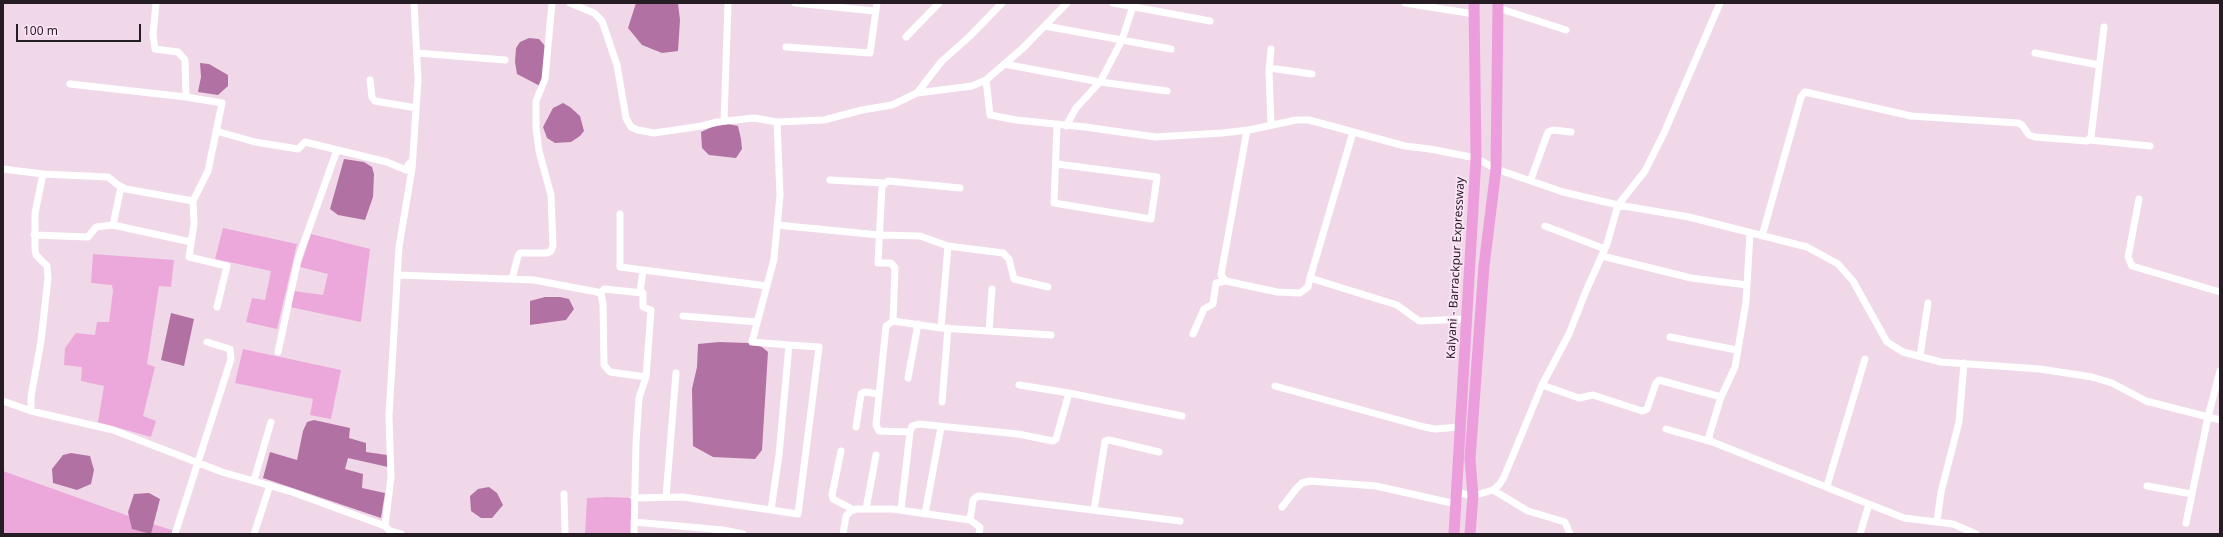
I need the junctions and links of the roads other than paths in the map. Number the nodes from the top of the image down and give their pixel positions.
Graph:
1 (156, 3) edge
2 (414, 3) edge
3 (552, 3) edge
4 (570, 3) edge
5 (728, 3) edge
6 (795, 3) edge
7 (877, 3) edge
8 (939, 3) edge
9 (1002, 3) edge
10 (1067, 3) edge
11 (1113, 3) edge
12 (1405, 3) edge
13 (1720, 3) edge
14 (1134, 5) edge
15 (1498, 5) edge
16 (1474, 9) edge
17 (875, 11) junction
18 (1210, 20) dead end
19 (1045, 26) junction
20 (2104, 27) dead end
21 (1566, 30) dead end
22 (906, 37) dead end
23 (1122, 40) junction
24 (786, 47) dead end
25 (1171, 49) dead end
26 (1271, 49) dead end
27 (417, 53) junction
28 (2035, 53) dead end
29 (505, 60) dead end
30 (1004, 64) junction
31 (2100, 65) junction
32 (1269, 68) junction
33 (1312, 74) dead end
34 (370, 80) dead end
35 (986, 80) junction
36 (1100, 82) junction
37 (70, 84) dead end
38 (1167, 91) dead end
39 (917, 93) junction
40 (186, 96) junction
41 (416, 108) junction
42 (724, 121) junction
43 (777, 122) junction
44 (1057, 124) junction
45 (1271, 124) junction
46 (1066, 126) junction
47 (1247, 130) junction
48 (216, 132) junction
49 (1353, 132) junction
50 (1571, 132) dead end
51 (2089, 140) junction
52 (2150, 146) dead end
53 (337, 150) junction
54 (1476, 158) junction
55 (412, 161) junction
56 (1057, 164) junction
57 (3, 169) edge
58 (1496, 169) junction
59 (43, 174) junction
60 (1530, 179) junction
61 (830, 180) dead end
62 (884, 183) junction
63 (122, 187) junction
64 (960, 188) dead end
65 (2139, 199) dead end
66 (194, 201) junction
67 (1618, 205) junction
68 (620, 214) dead end
69 (113, 225) junction
70 (777, 225) junction
71 (1545, 226) dead end
72 (1750, 233) junction
73 (34, 235) junction
74 (879, 235) junction
75 (1762, 236) junction
76 (191, 242) junction
77 (948, 246) junction
78 (1603, 252) junction
79 (643, 270) junction
80 (397, 275) junction
81 (1310, 278) junction
82 (512, 279) junction
83 (1226, 281) junction
84 (1747, 285) junction
85 (766, 286) junction
86 (1048, 287) dead end
87 (992, 289) dead end
88 (2220, 292) edge
89 (601, 293) junction
90 (640, 293) junction
91 (1928, 303) dead end
92 (218, 307) dead end
93 (684, 316) dead end
94 (1466, 319) junction
95 (893, 321) junction
96 (757, 322) junction
97 (918, 324) junction
98 (944, 328) junction
99 (989, 331) junction
100 (1193, 334) dead end
101 (1051, 335) dead end
102 (1670, 337) dead end
103 (207, 342) dead end
104 (789, 345) junction
105 (1737, 350) junction
106 (278, 352) dead end
107 (1920, 356) junction
108 (1865, 359) dead end
109 (1964, 363) junction
110 (2220, 371) edge
111 (676, 373) dead end
112 (646, 377) junction
113 (908, 378) dead end
114 (1019, 385) dead end
115 (1542, 385) junction
116 (1275, 386) dead end
117 (1069, 393) junction
118 (879, 394) junction
119 (1721, 398) junction
120 (3, 401) edge
121 (942, 402) dead end
122 (31, 411) junction
123 (1182, 416) dead end
124 (2208, 417) junction
125 (2220, 420) edge
126 (271, 422) dead end
127 (856, 427) dead end
128 (941, 427) junction
129 (1460, 427) junction
130 (1666, 429) dead end
131 (910, 432) junction
132 (1712, 442) junction
133 (840, 451) dead end
134 (1159, 452) dead end
135 (876, 455) dead end
136 (197, 462) junction
137 (254, 480) junction
138 (270, 485) junction
139 (1827, 486) junction
140 (2147, 486) dead end
141 (1493, 490) junction
142 (564, 494) dead end
143 (2192, 494) junction
144 (1473, 496) junction
145 (634, 498) junction
146 (666, 498) junction
147 (1456, 498) junction
148 (1870, 504) junction
149 (1282, 507) dead end
150 (866, 509) junction
151 (771, 510) junction
152 (854, 510) junction
153 (901, 510) junction
154 (1094, 510) junction
155 (925, 514) junction
156 (970, 520) junction
157 (1180, 521) dead end
158 (1937, 521) junction
159 (634, 522) junction
160 (2186, 523) dead end
161 (385, 526) junction
162 (175, 534) edge
163 (254, 534) edge
164 (401, 534) edge
165 (565, 534) edge
166 (634, 534) edge
167 (743, 534) edge
168 (843, 534) edge
169 (979, 534) edge
170 (1454, 534) edge
171 (1470, 534) edge
172 (1570, 534) edge
173 (1860, 534) edge
174 (1976, 534) edge

1 - 40 street
2 - 27 street
3 - 82 street
4 - 42 street
5 - 42 street
6 - 17 street
7 - 17 street
8 - 22 street
9 - 39 street
10 - 19 street
11 - 14 street
12 - 16 street
13 - 67 street
14 - 18 street
14 - 23 street
15 - 21 street
15 - 58 highway
16 - 54 highway, Kalyani - Barrackpur Expressway
17 - 24 street
19 - 23 street
19 - 30 street
20 - 31 street
23 - 25 street
23 - 36 street
26 - 32 street
27 - 29 street
27 - 41 street
28 - 31 street
30 - 35 street
30 - 36 street
31 - 51 street
32 - 33 street
32 - 45 street
34 - 41 street
35 - 39 street
35 - 44 street
36 - 38 street
36 - 46 street
37 - 40 street
39 - 43 street
40 - 48 street
41 - 55 street
42 - 43 street
43 - 70 street
44 - 46 street
44 - 56 street
45 - 47 street
45 - 49 street
46 - 47 street
47 - 83 street
48 - 53 street
48 - 66 street
49 - 54 street
49 - 81 street
50 - 60 street
51 - 52 street
51 - 75 street
53 - 55 street
53 - 106 street
54 - 58 street
54 - 94 highway, Kalyani - Barrackpur Expressway
55 - 80 street
56 - 56 street
57 - 59 street
58 - 60 street
58 - 144 highway
59 - 63 street
59 - 73 street
60 - 67 street
61 - 62 street
62 - 64 street
62 - 74 street
63 - 66 street
63 - 69 street
65 - 88 street
66 - 76 street
67 - 72 street
67 - 78 street
68 - 79 street
69 - 73 street
69 - 76 street
70 - 74 street
70 - 85 street
71 - 78 street
72 - 75 street
72 - 84 street
73 - 122 street
74 - 77 street
74 - 95 street
75 - 107 street
76 - 92 street
77 - 86 street
77 - 98 street
78 - 84 street
78 - 115 street
79 - 85 street
79 - 90 street
80 - 82 street
80 - 161 street
81 - 83 street
81 - 94 street
82 - 89 street
83 - 100 street
84 - 105 street
85 - 96 street
87 - 99 street
89 - 90 street
89 - 112 street
90 - 112 street
91 - 107 street
93 - 96 street
94 - 129 highway, Kalyani - Barrackpur Expressway
95 - 97 street
95 - 118 street
96 - 104 street
97 - 98 street
97 - 113 street
98 - 99 street
98 - 121 street
99 - 101 street
102 - 105 street
103 - 136 street
104 - 151 street
104 - 151 street
105 - 119 street
107 - 109 street
108 - 139 street
109 - 124 street
109 - 158 street
110 - 124 street
111 - 146 street
112 - 145 street
114 - 117 street
115 - 119 street
115 - 141 street
116 - 129 street
117 - 123 street
117 - 128 street
118 - 127 street
118 - 131 street
119 - 132 street
120 - 122 street
122 - 136 street
124 - 125 street
124 - 143 street
126 - 137 street
128 - 131 street
128 - 155 street
129 - 147 highway, Kalyani - Barrackpur Expressway
130 - 132 street
131 - 153 street
132 - 139 street
133 - 152 street
134 - 154 street
135 - 150 street
136 - 137 street
136 - 162 street
137 - 138 street
138 - 161 street
138 - 163 street
139 - 148 street
140 - 143 street
141 - 144 street
141 - 172 street
142 - 165 street
143 - 160 street
144 - 147 street
144 - 171 highway
145 - 146 street
145 - 159 street
146 - 151 street
147 - 149 street
147 - 170 highway, Kalyani - Barrackpur Expressway
148 - 158 street
148 - 173 street
150 - 152 street
150 - 153 street
152 - 168 street
153 - 155 street
154 - 156 street
154 - 157 street
155 - 156 street
156 - 169 street
158 - 174 street
159 - 166 street
159 - 167 street
161 - 164 street

